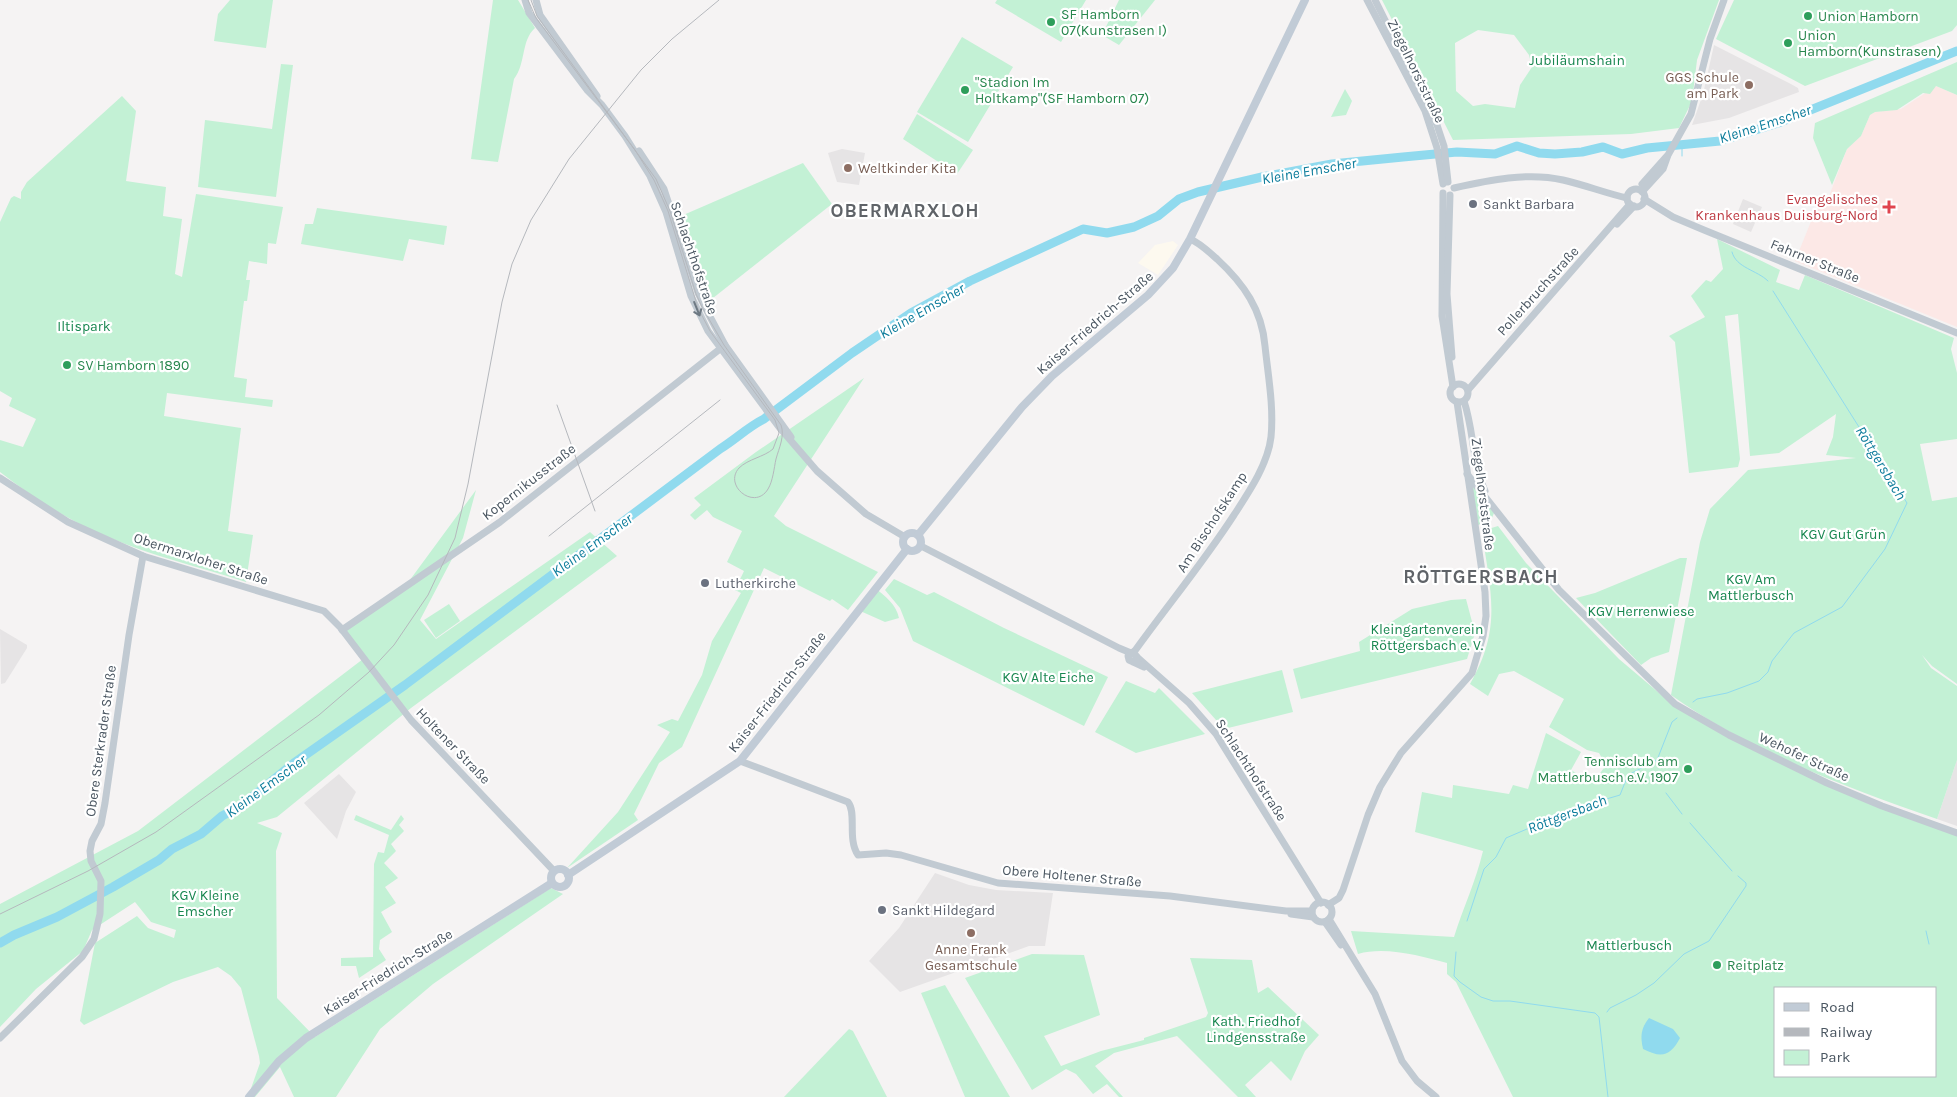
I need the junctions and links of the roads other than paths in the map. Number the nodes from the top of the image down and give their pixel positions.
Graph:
1 (525, 0) edge
2 (536, 0) edge
3 (1305, 0) edge
4 (1367, 0) edge
5 (1375, 0) edge
6 (1724, 0) edge
7 (602, 105) junction
8 (1441, 147) junction
9 (1446, 183) junction
10 (1454, 188) junction
11 (1446, 194) junction
12 (1642, 196) junction
13 (1630, 201) junction
14 (1190, 239) junction
15 (1957, 333) edge
16 (723, 347) junction
17 (1461, 387) junction
18 (1461, 401) junction
19 (1467, 474) junction
20 (0, 478) edge
21 (1488, 498) junction
22 (918, 534) junction
23 (905, 537) junction
24 (921, 546) junction
25 (906, 549) junction
26 (143, 556) junction
27 (342, 630) junction
28 (1133, 656) junction
29 (740, 760) junction
30 (1957, 833) edge
31 (554, 872) junction
32 (568, 875) junction
33 (552, 883) junction
34 (1324, 906) junction
35 (1312, 914) junction
36 (1327, 920) junction
37 (0, 1038) edge
38 (249, 1097) edge
39 (1436, 1097) edge

1 - 7 street, Schlachthofstraße
2 - 7 street, Schlachthofstraße
3 - 14 main road, Kaiser-Friedrich-Straße
4 - 8 street, Ziegelhorststraße
5 - 8 street, Ziegelhorststraße
6 - 12 street
7 - 16 street, Schlachthofstraße
8 - 9 street, Ziegelhorststraße
9 - 10 street
9 - 11 street, Ziegelhorststraße
10 - 11 street, Ziegelhorststraße
10 - 13 street
11 - 17 street, Ziegelhorststraße
12 - 13 street
12 - 13 street
12 - 15 street, Fahrner Straße
13 - 17 street, Pollerbruchstraße
14 - 22 main road, Kaiser-Friedrich-Straße
14 - 28 street, Am Bischofskamp
16 - 23 street, Schlachthofstraße
16 - 27 street, Kopernikusstraße
17 - 18 street, Ziegelhorststraße
17 - 18 street, Ziegelhorststraße
18 - 19 street, Ziegelhorststraße
18 - 21 street
19 - 21 street
19 - 34 street, Ziegelhorststraße
20 - 26 street, Obermarxloher Straße
21 - 30 street, Wehofer Straße
22 - 23 main road
22 - 24 main road
23 - 25 main road
24 - 25 main road
24 - 28 street, Schlachthofstraße
25 - 29 main road, Kaiser-Friedrich-Straße
26 - 27 street, Obermarxloher Straße
26 - 37 street, Obere Sterkrader Straße
27 - 31 street, Holtener Straße
28 - 34 street, Schlachthofstraße
29 - 32 main road, Kaiser-Friedrich-Straße
29 - 35 street, Obere Holtener Straße
31 - 32 main road
31 - 33 main road
32 - 33 main road
33 - 38 main road, Kaiser-Friedrich-Straße
34 - 35 street, Ziegelhorststraße
34 - 36 street
35 - 36 street
36 - 39 street

